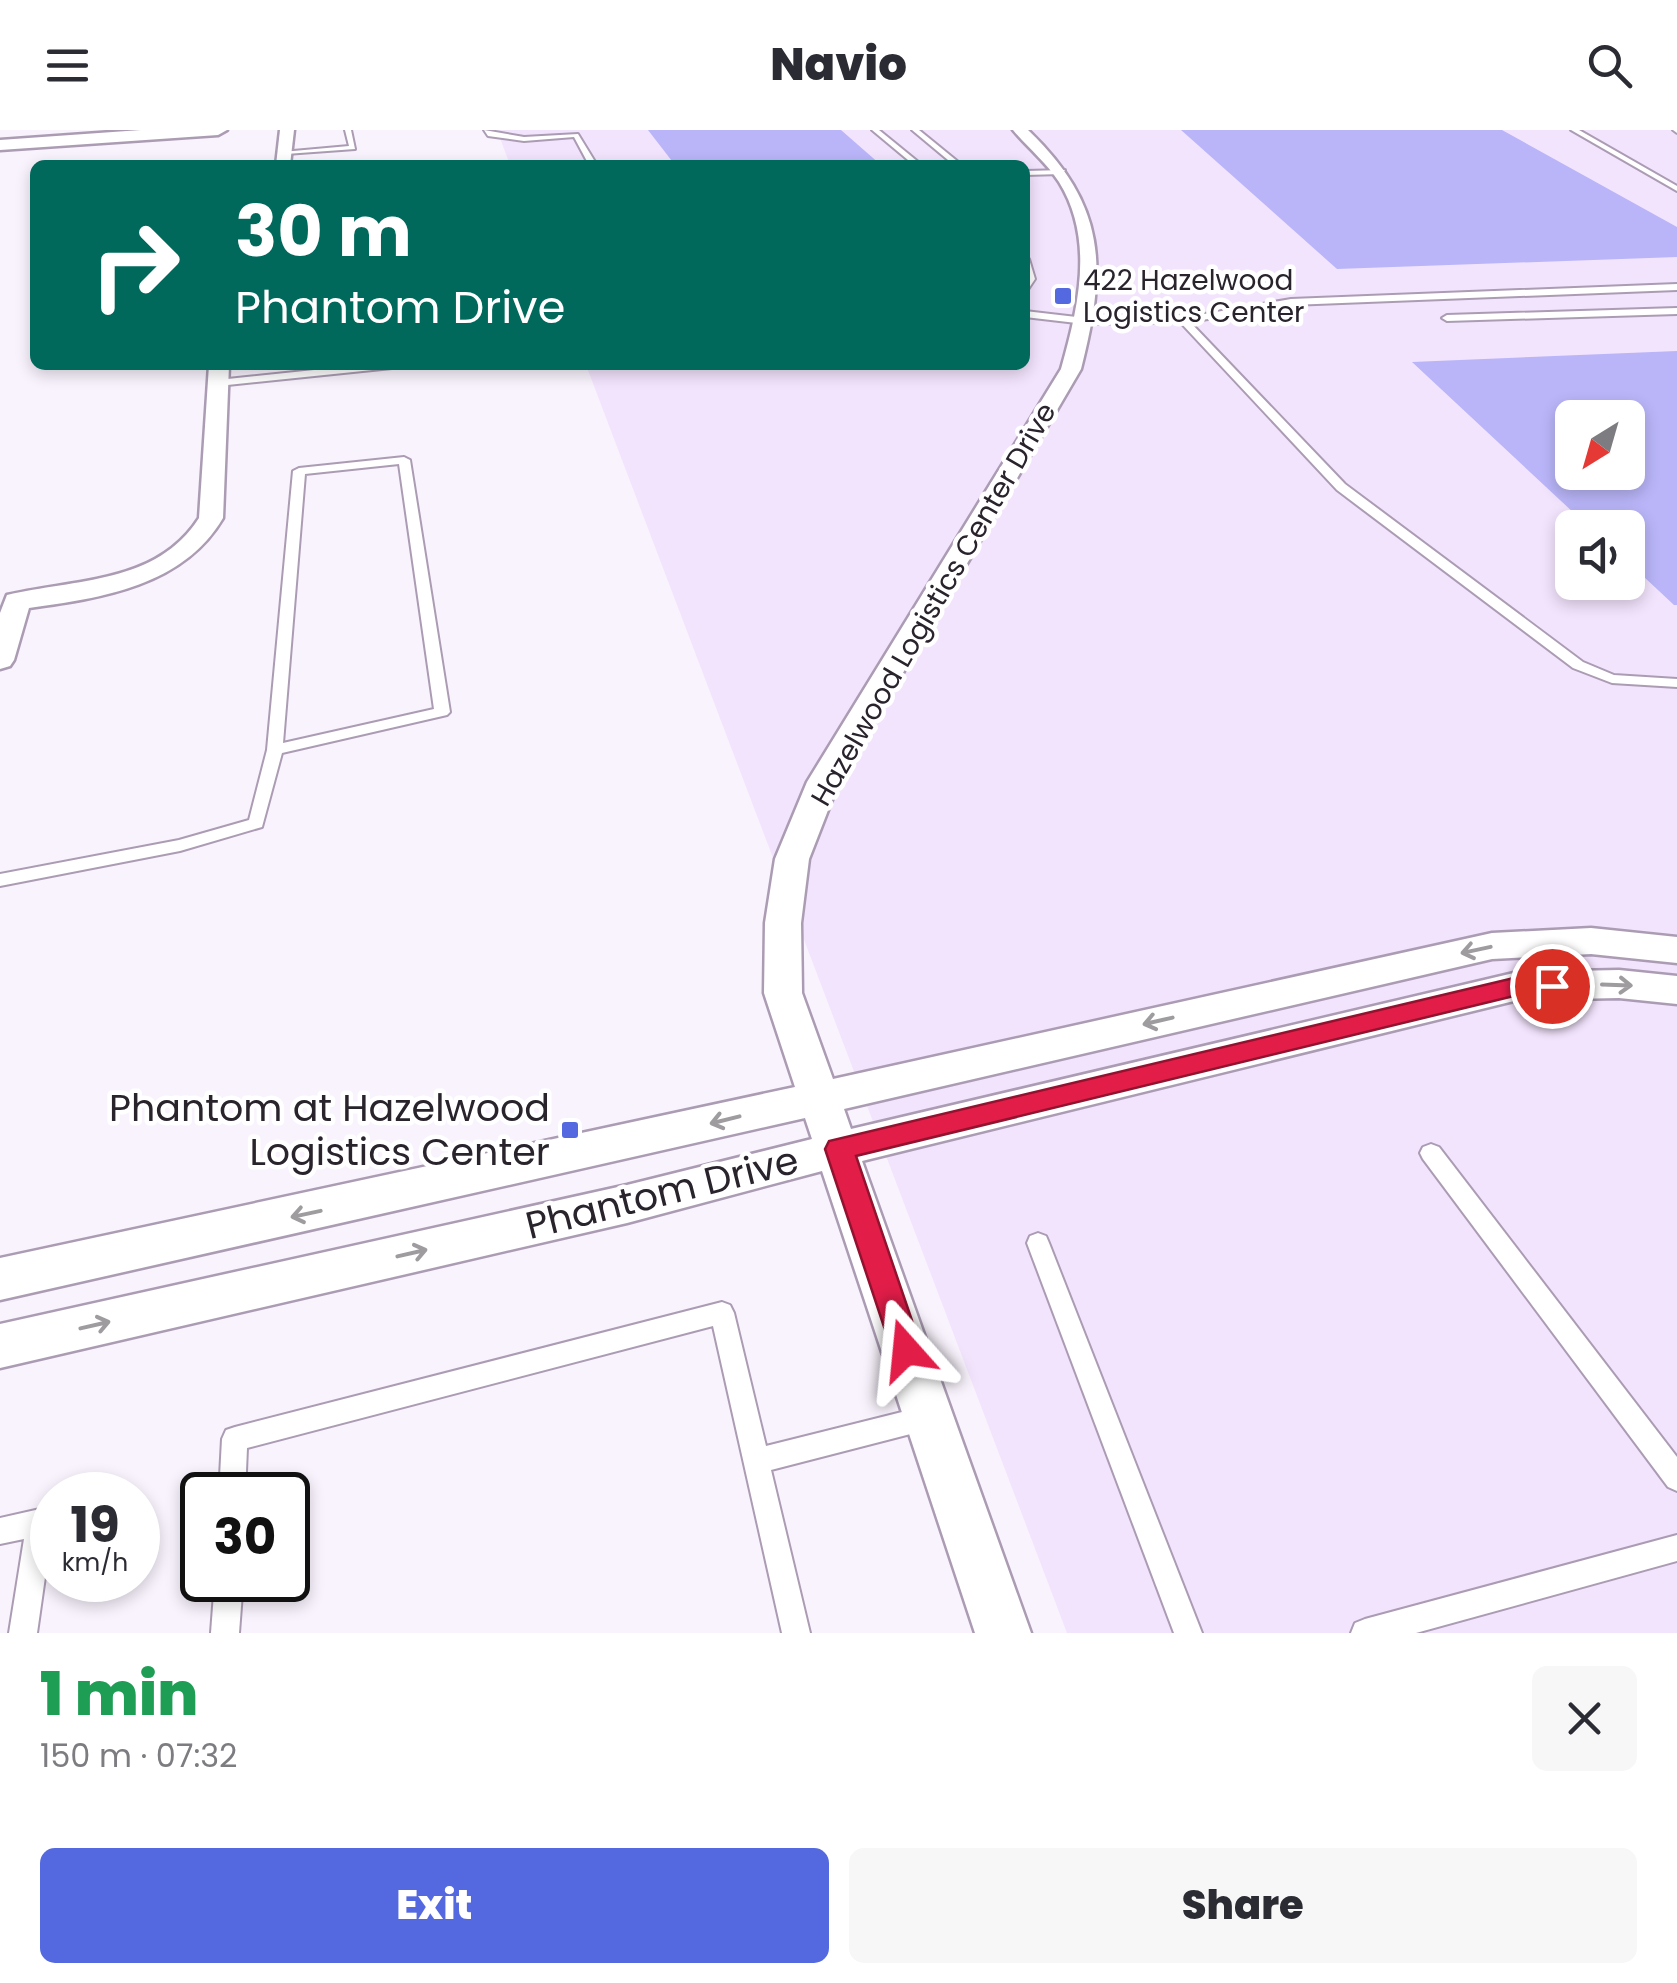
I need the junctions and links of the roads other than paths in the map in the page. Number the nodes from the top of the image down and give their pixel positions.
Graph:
1 (218, 130) edge
2 (287, 130) edge
3 (348, 130) edge
4 (487, 130) edge
5 (875, 130) edge
6 (915, 130) edge
7 (1020, 130) edge
8 (1574, 130) edge
9 (0, 146) edge
10 (285, 159) edge
11 (590, 160) edge
12 (912, 160) edge
13 (952, 160) edge
14 (1062, 172) junction
15 (1030, 173) edge
16 (1677, 189) edge
17 (1677, 287) edge
18 (1677, 311) edge
19 (1030, 314) edge
20 (1447, 318) dead end
21 (1182, 319) junction
22 (1086, 320) junction
23 (296, 370) edge
24 (219, 374) edge
25 (9, 602) edge
26 (0, 660) edge
27 (1677, 683) edge
28 (275, 750) junction
29 (0, 880) edge
30 (1677, 950) edge
31 (1677, 990) edge
32 (820, 1096) junction
33 (839, 1149) junction
34 (1431, 1153) dead end
35 (1038, 1243) dead end
36 (0, 1279) edge
37 (0, 1346) edge
38 (928, 1417) junction
39 (757, 1460) junction
40 (233, 1472) edge
41 (1677, 1478) edge
42 (0, 1532) edge
43 (1677, 1548) edge
44 (227, 1602) edge
45 (23, 1633) edge
46 (225, 1633) edge
47 (796, 1633) edge
48 (1003, 1633) edge
49 (1188, 1633) edge
50 (1365, 1633) edge

1 - 9 street
2 - 10 street
3 - 10 lane
4 - 11 lane
5 - 12 lane
6 - 13 lane
7 - 14 street, Hazelwood Logistics Center Drive
8 - 16 lane
14 - 15 lane
14 - 22 street, Hazelwood Logistics Center Drive
17 - 21 lane
18 - 20 lane
19 - 22 lane
21 - 22 lane
21 - 27 lane
22 - 32 street, Hazelwood Logistics Center Drive
23 - 24 lane
24 - 25 street
25 - 26 street
28 - 28 lane
28 - 29 lane
30 -> 32 street, Phantom Drive
33 -> 31 street, Phantom Drive
32 - 33 street, Hazelwood Logistics Center Drive
32 -> 36 street, Phantom Drive
37 -> 33 street, Phantom Drive
33 - 38 street, Hazelwood Logistics Center Drive
34 - 41 lane
35 - 49 lane
38 - 39 lane
38 - 48 street, Hazelwood Logistics Center Drive
39 - 40 lane
39 - 47 lane
42 - 45 lane
43 - 50 lane
44 - 46 lane

